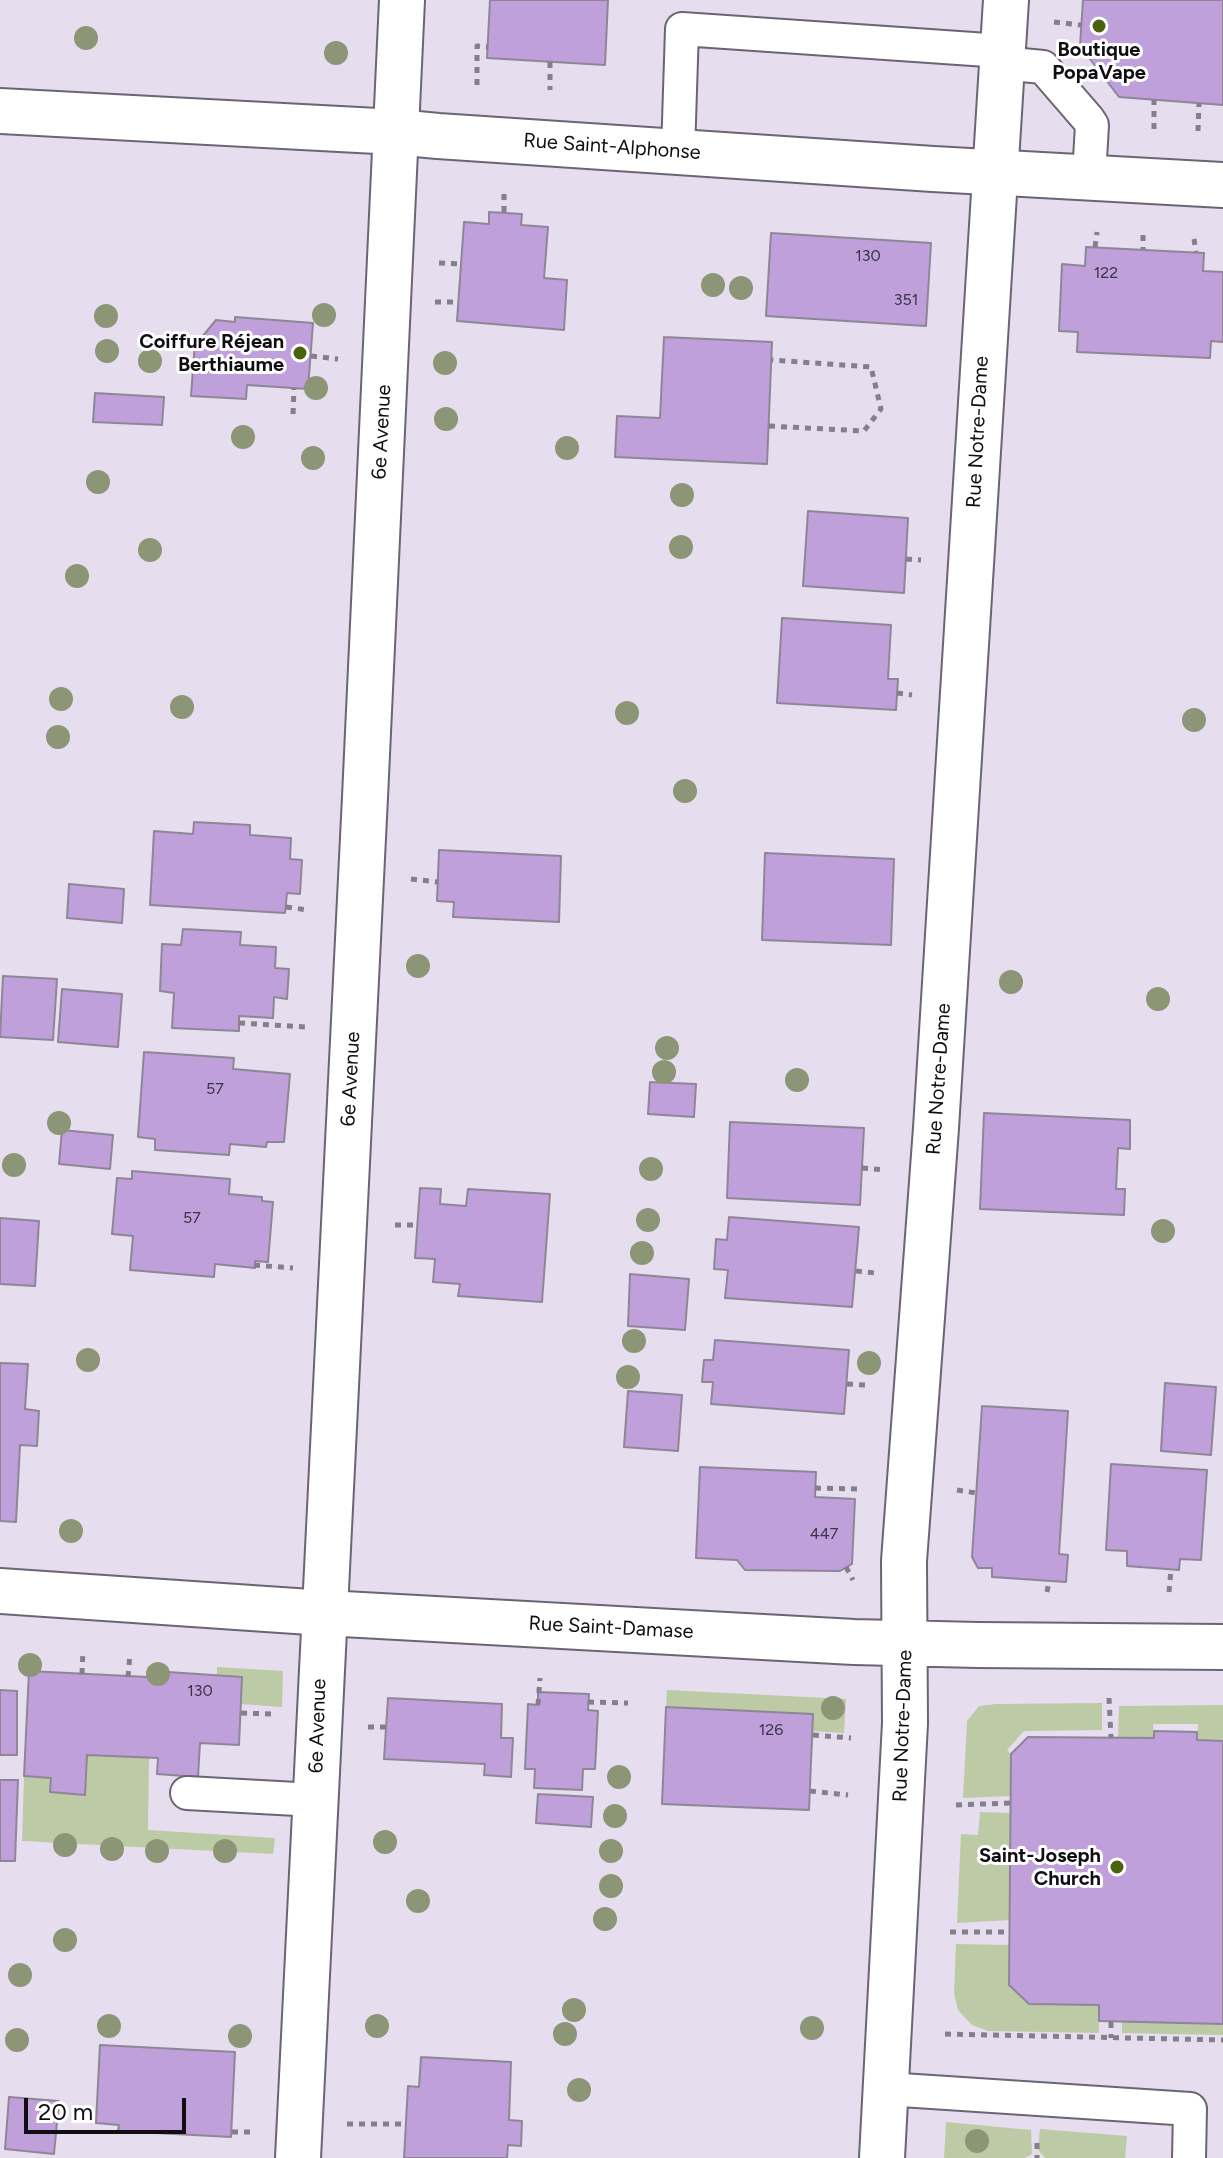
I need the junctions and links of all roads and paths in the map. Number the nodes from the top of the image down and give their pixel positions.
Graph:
1 (402, 0) edge
2 (1006, 0) edge
3 (678, 14) edge
4 (1046, 21) dead end
5 (1081, 25) dead end
6 (488, 47) dead end
7 (1002, 57) junction
8 (550, 62) dead end
9 (477, 85) dead end
10 (550, 90) dead end
11 (1154, 100) dead end
12 (1199, 103) dead end
13 (0, 111) edge
14 (1154, 129) dead end
15 (1198, 131) dead end
16 (396, 132) junction
17 (678, 152) junction
18 (994, 172) junction
19 (1089, 176) junction
20 (1223, 185) edge
21 (504, 194) dead end
22 (504, 213) dead end
23 (1097, 232) dead end
24 (1143, 235) dead end
25 (1194, 239) dead end
26 (1095, 247) dead end
27 (1143, 249) dead end
28 (1196, 252) dead end
29 (430, 262) dead end
30 (462, 264) dead end
31 (428, 302) dead end
32 (458, 302) dead end
33 (772, 360) dead end
34 (294, 388) dead end
35 (293, 414) dead end
36 (769, 426) dead end
37 (897, 693) dead end
38 (919, 695) dead end
39 (400, 879) dead end
40 (438, 882) dead end
41 (239, 1023) dead end
42 (306, 1037) dead end
43 (862, 1168) dead end
44 (888, 1171) dead end
45 (383, 1224) dead end
46 (418, 1225) dead end
47 (856, 1271) dead end
48 (881, 1274) dead end
49 (847, 1384) dead end
50 (874, 1386) dead end
51 (815, 1488) dead end
52 (867, 1490) dead end
53 (1171, 1569) dead end
54 (1049, 1581) dead end
55 (0, 1591) edge
56 (1047, 1592) dead end
57 (1169, 1592) dead end
58 (325, 1613) junction
59 (906, 1644) junction
60 (1223, 1647) edge
61 (83, 1651) dead end
62 (130, 1654) dead end
63 (82, 1674) dead end
64 (128, 1677) dead end
65 (540, 1678) dead end
66 (1109, 1698) dead end
67 (588, 1702) dead end
68 (628, 1703) dead end
69 (538, 1705) dead end
70 (813, 1735) dead end
71 (851, 1738) dead end
72 (1111, 1738) dead end
73 (810, 1791) dead end
74 (187, 1793) dead end
75 (848, 1795) dead end
76 (315, 1800) junction
77 (1010, 1803) dead end
78 (956, 1805) dead end
79 (950, 1932) dead end
80 (1010, 1932) dead end
81 (1111, 2022) dead end
82 (945, 2034) dead end
83 (1111, 2038) junction
84 (1223, 2040) edge
85 (886, 2089) junction
86 (340, 2124) dead end
87 (406, 2124) dead end
88 (298, 2158) edge
89 (882, 2158) edge
90 (1189, 2158) edge

1 - 16 street, 6e Avenue
2 - 7 street, Rue Notre-Dame
3 - 7 lane
3 - 17 lane
4 - 5 path
6 - 9 path
7 - 18 street, Rue Notre-Dame
7 - 19 lane
8 - 10 path
11 - 14 path
12 - 15 path
13 - 16 street, Rue Saint-Alphonse
16 - 17 street, Rue Saint-Alphonse
16 - 58 street, 6e Avenue
17 - 18 street, Rue Saint-Alphonse
18 - 19 street, Rue Saint-Alphonse
18 - 59 street, Rue Notre-Dame
19 - 20 street, Rue Saint-Alphonse
21 - 22 path
23 - 26 path
24 - 27 path
25 - 28 path
29 - 30 path
31 - 32 path
33 - 36 path
34 - 35 path
37 - 38 path
39 - 40 path
41 - 42 path
43 - 44 path
45 - 46 path
47 - 48 path
49 - 50 path
51 - 52 path
53 - 57 path
54 - 56 path
55 - 58 street, Rue Saint-Damase
58 - 59 street, Rue Saint-Damase
58 - 76 street, 6e Avenue
59 - 60 street, Rue Saint-Damase
59 - 85 street, Rue Notre-Dame
61 - 63 path
62 - 64 path
65 - 69 path
66 - 72 path
67 - 68 path
70 - 71 path
73 - 75 path
74 - 76 lane
76 - 88 street, 6e Avenue
77 - 78 path
79 - 80 path
81 - 83 path
82 - 83 path
83 - 84 path
85 - 89 street, Rue Notre-Dame
85 - 90 lane
86 - 87 path

